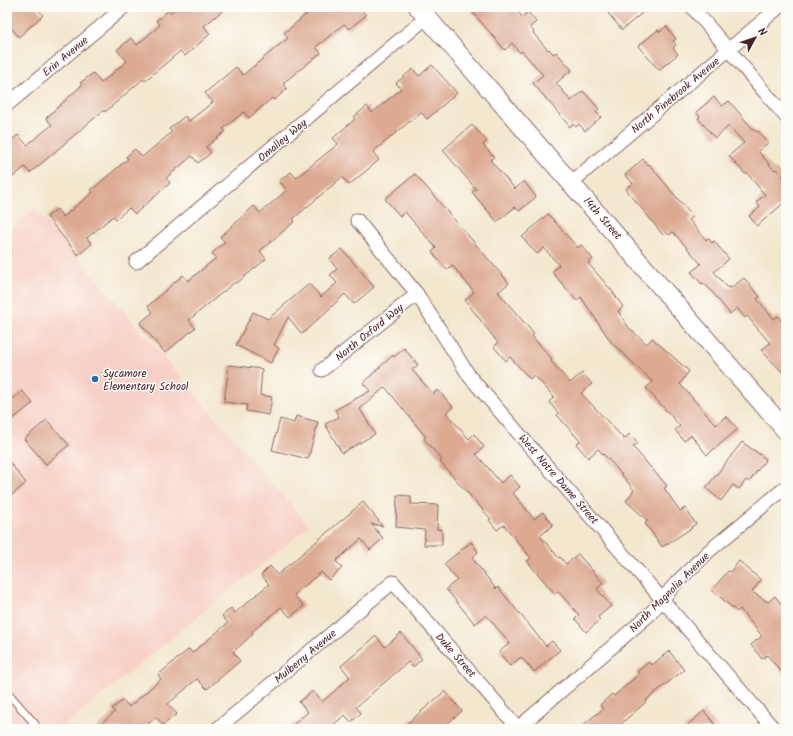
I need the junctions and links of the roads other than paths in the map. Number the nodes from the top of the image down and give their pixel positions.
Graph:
1 (124, 7) edge
2 (692, 7) edge
3 (779, 7) edge
4 (423, 12) edge
5 (729, 49) junction
6 (7, 105) edge
7 (786, 117) edge
8 (572, 182) junction
9 (357, 220) dead end
10 (136, 262) dead end
11 (417, 294) junction
12 (322, 370) dead end
13 (786, 431) edge
14 (786, 487) edge
15 (393, 582) joint
16 (663, 599) junction
17 (7, 692) edge
18 (517, 728) edge
19 (29, 729) edge
20 (217, 729) edge
21 (774, 729) edge

1 - 6 street, Erin Avenue
2 - 5 street
3 - 5 street, North Pinebrook Avenue
4 - 8 street, 14th Street
4 - 10 street, Omalley Way
5 - 7 street
5 - 8 street, North Pinebrook Avenue
8 - 13 street, 14th Street
9 - 11 street, West Notre Dame Street
11 - 12 street, North Oxford Way
11 - 16 street, West Notre Dame Street
14 - 16 street, North Magnolia Avenue
15 - 18 street, Duke Street
15 - 20 street, Mulberry Avenue
16 - 18 street, North Magnolia Avenue
16 - 21 street, West Notre Dame Street
17 - 19 lane

